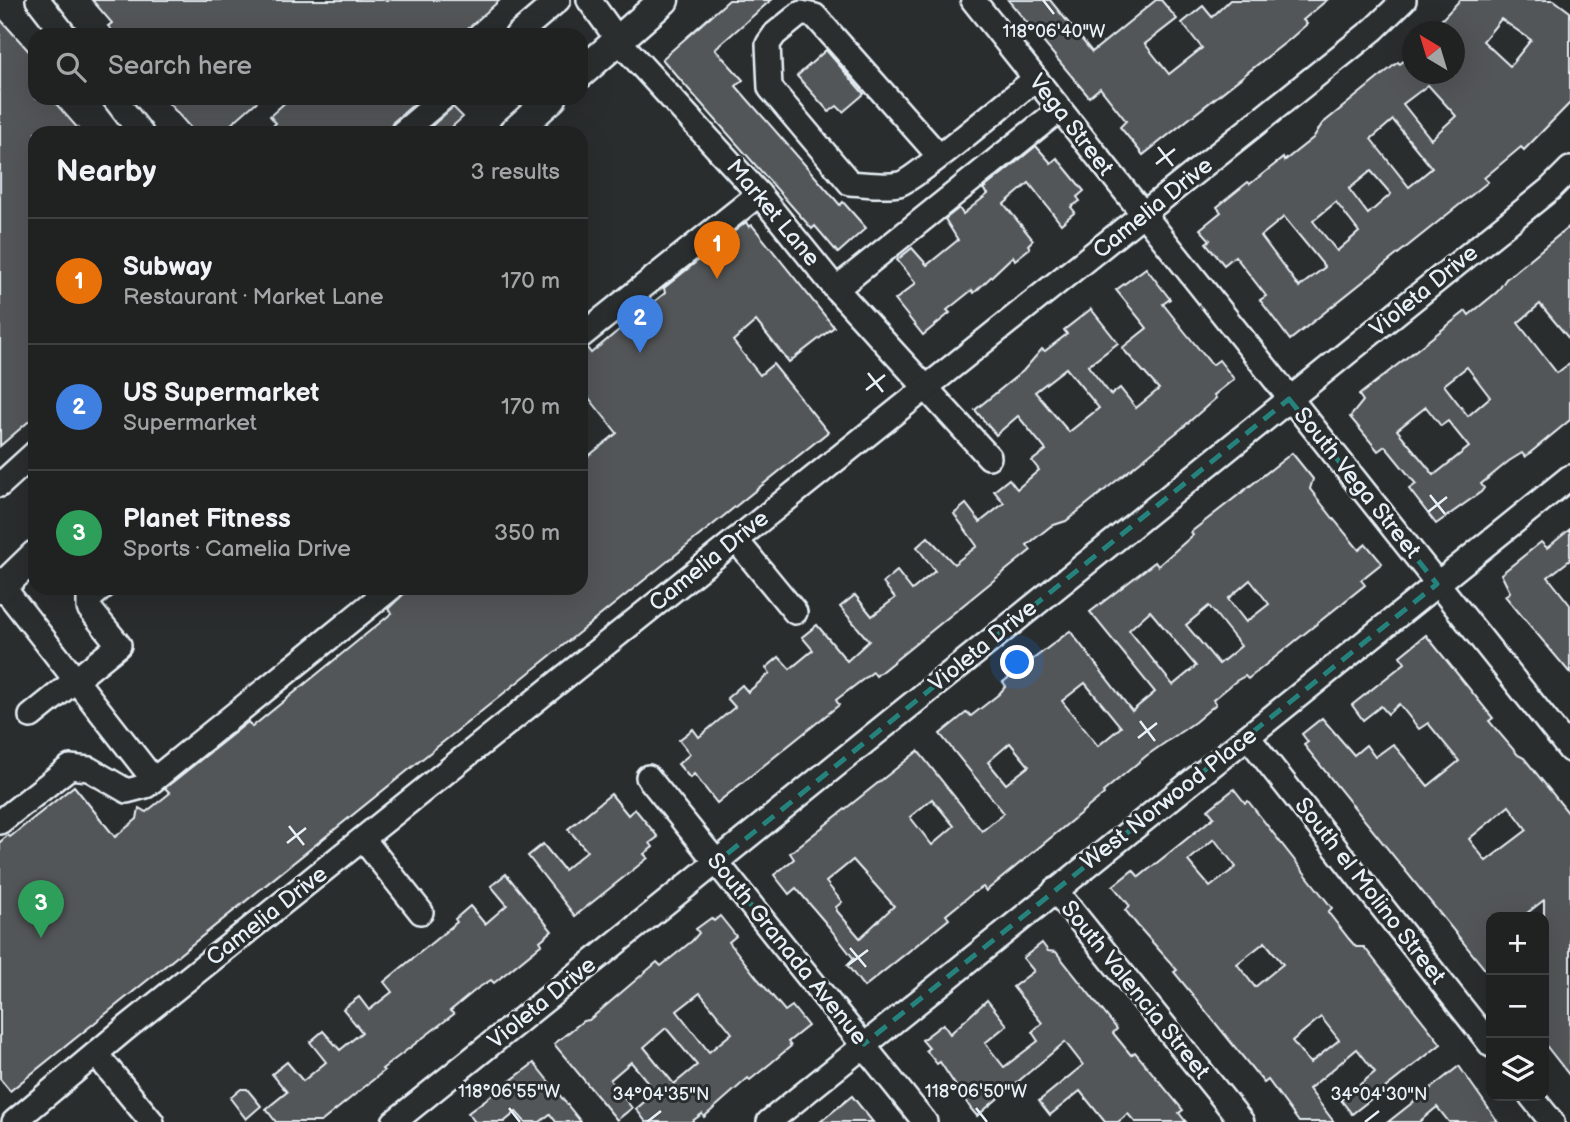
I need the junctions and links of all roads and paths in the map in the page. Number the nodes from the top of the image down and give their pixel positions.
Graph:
1 (38, 0) edge
2 (558, 0) edge
3 (589, 0) edge
4 (664, 0) edge
5 (973, 0) edge
6 (1404, 0) edge
7 (60, 28) edge
8 (525, 28) edge
9 (618, 40) junction
10 (588, 67) edge
11 (1035, 79) junction
12 (119, 105) edge
13 (435, 105) edge
14 (544, 105) edge
15 (1060, 109) junction
16 (136, 126) edge
17 (410, 126) edge
18 (521, 126) edge
19 (939, 156) junction
20 (1570, 169) edge
21 (759, 194) junction
22 (1144, 215) junction
23 (836, 289) junction
24 (588, 330) edge
25 (926, 388) junction
26 (1289, 399) junction
27 (989, 457) dead end
28 (28, 459) edge
29 (1570, 477) edge
30 (0, 485) edge
31 (736, 540) junction
32 (28, 561) edge
33 (1437, 584) junction
34 (0, 585) edge
35 (94, 595) edge
36 (382, 595) edge
37 (795, 612) dead end
38 (75, 681) junction
39 (32, 716) dead end
40 (1248, 737) junction
41 (1570, 750) edge
42 (648, 777) dead end
43 (153, 779) junction
44 (0, 822) edge
45 (363, 839) junction
46 (717, 862) junction
47 (1055, 890) junction
48 (421, 912) dead end
49 (1486, 1039) edge
50 (864, 1044) junction
51 (96, 1054) junction
52 (1535, 1101) edge
53 (14, 1122) edge
54 (152, 1122) edge
55 (394, 1122) edge
56 (769, 1122) edge
57 (925, 1122) edge
58 (1242, 1122) edge
59 (1552, 1122) edge

1 - 7 street
2 - 8 street
3 - 9 street, Market Lane
4 - 9 main road
5 - 11 street, Vega Street
6 - 22 street, Camelia Drive
9 - 10 main road
9 - 21 street, Market Lane
11 - 15 street, Vega Street
11 - 19 street
12 - 16 street
13 - 17 street
14 - 18 main road
15 - 22 street, Vega Street
15 - 23 street
19 - 19 street
20 - 26 street, Violeta Drive
21 - 23 street, Market Lane
21 - 24 street
22 - 25 street, Camelia Drive
22 - 26 street, South Vega Street
23 - 25 street, Market Lane
25 - 27 street, Market Lane
25 - 31 street, Camelia Drive
26 - 33 street, South Vega Street
26 - 46 street, Violeta Drive
28 - 30 street
29 - 33 street, West Norwood Place
31 - 37 street
31 - 45 street, Camelia Drive
32 - 34 main road
33 - 40 street, West Norwood Place
33 - 41 street, South Vega Street
34 - 38 street
35 - 38 street
36 - 43 street
38 - 39 street
38 - 43 street
40 - 47 street, West Norwood Place
40 - 49 street, South el Molino Street
42 - 46 street, South Granada Avenue
43 - 44 street
45 - 48 street
45 - 51 street, Camelia Drive
46 - 50 street, South Granada Avenue
46 - 55 street, Violeta Drive
47 - 50 street, West Norwood Place
47 - 58 street, South Valencia Street
50 - 56 street, West Norwood Place
50 - 57 street, South Granada Avenue
51 - 53 street, Camelia Drive
51 - 54 street
52 - 59 street

